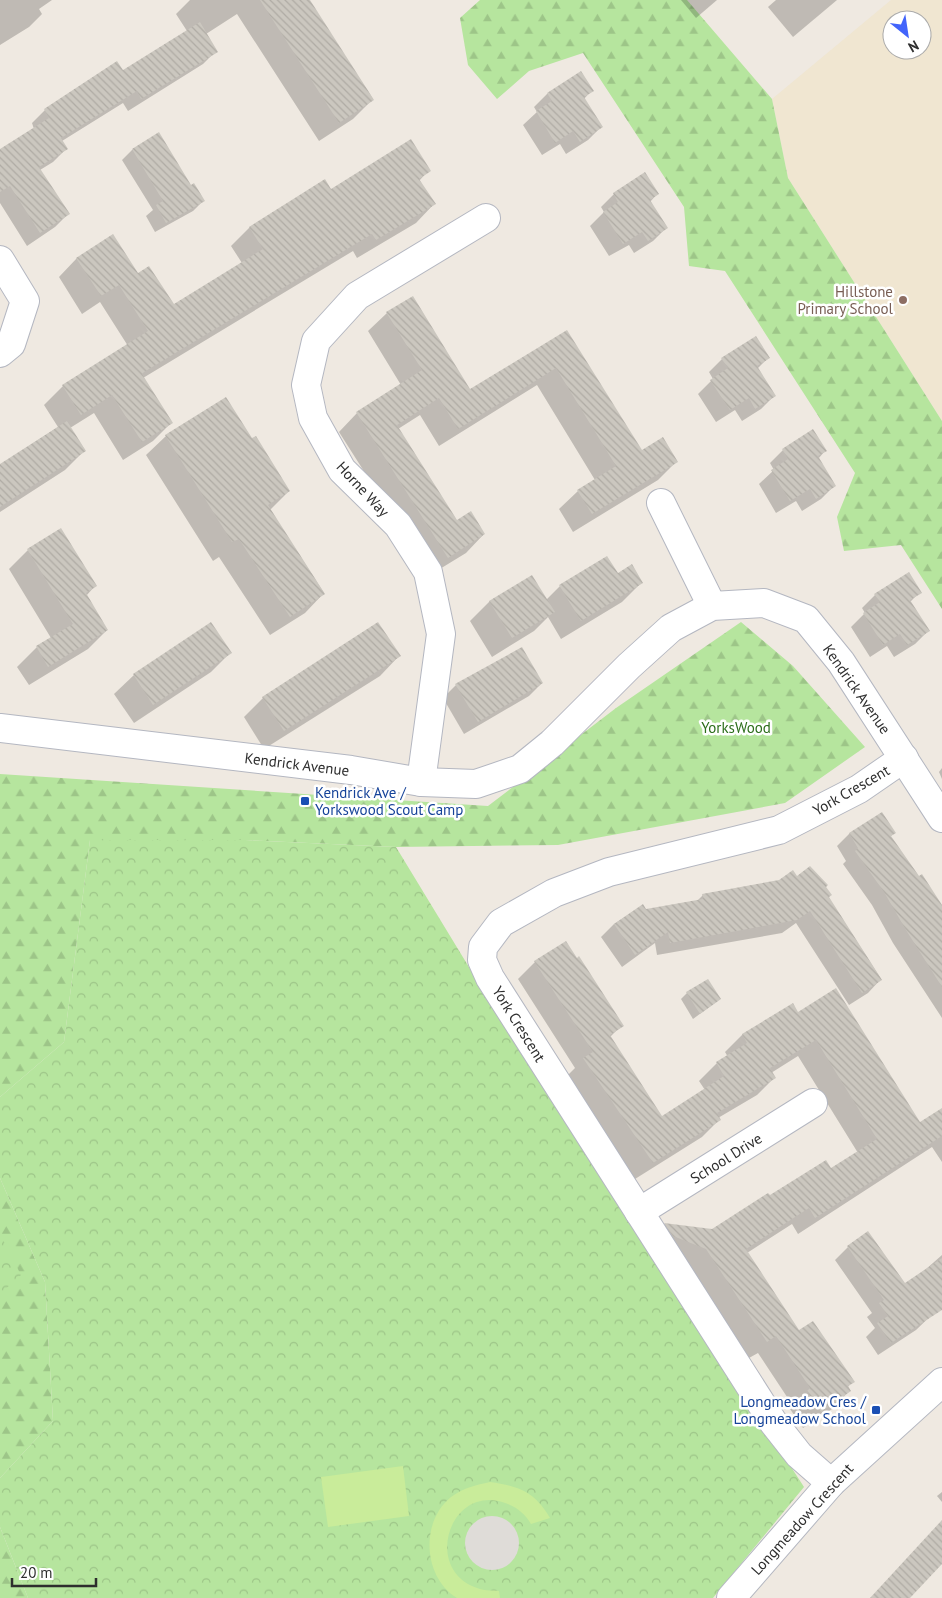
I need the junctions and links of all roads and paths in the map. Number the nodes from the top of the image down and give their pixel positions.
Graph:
1 (486, 218) dead end
2 (0, 260) edge
3 (0, 353) edge
4 (661, 503) dead end
5 (712, 606) junction
6 (0, 728) edge
7 (904, 758) junction
8 (421, 782) junction
9 (942, 818) edge
10 (813, 1103) dead end
11 (639, 1212) junction
12 (942, 1382) edge
13 (832, 1482) junction
14 (731, 1598) edge

1 - 8 street, Horne Way
2 - 3 street
4 - 5 street
5 - 7 street, Kendrick Avenue
5 - 8 street, Kendrick Avenue
6 - 8 street, Kendrick Avenue
7 - 9 street, Kendrick Avenue
7 - 11 street, York Crescent
10 - 11 street, School Drive
11 - 13 street, York Crescent
12 - 13 street, Longmeadow Crescent
13 - 14 street, Longmeadow Crescent

